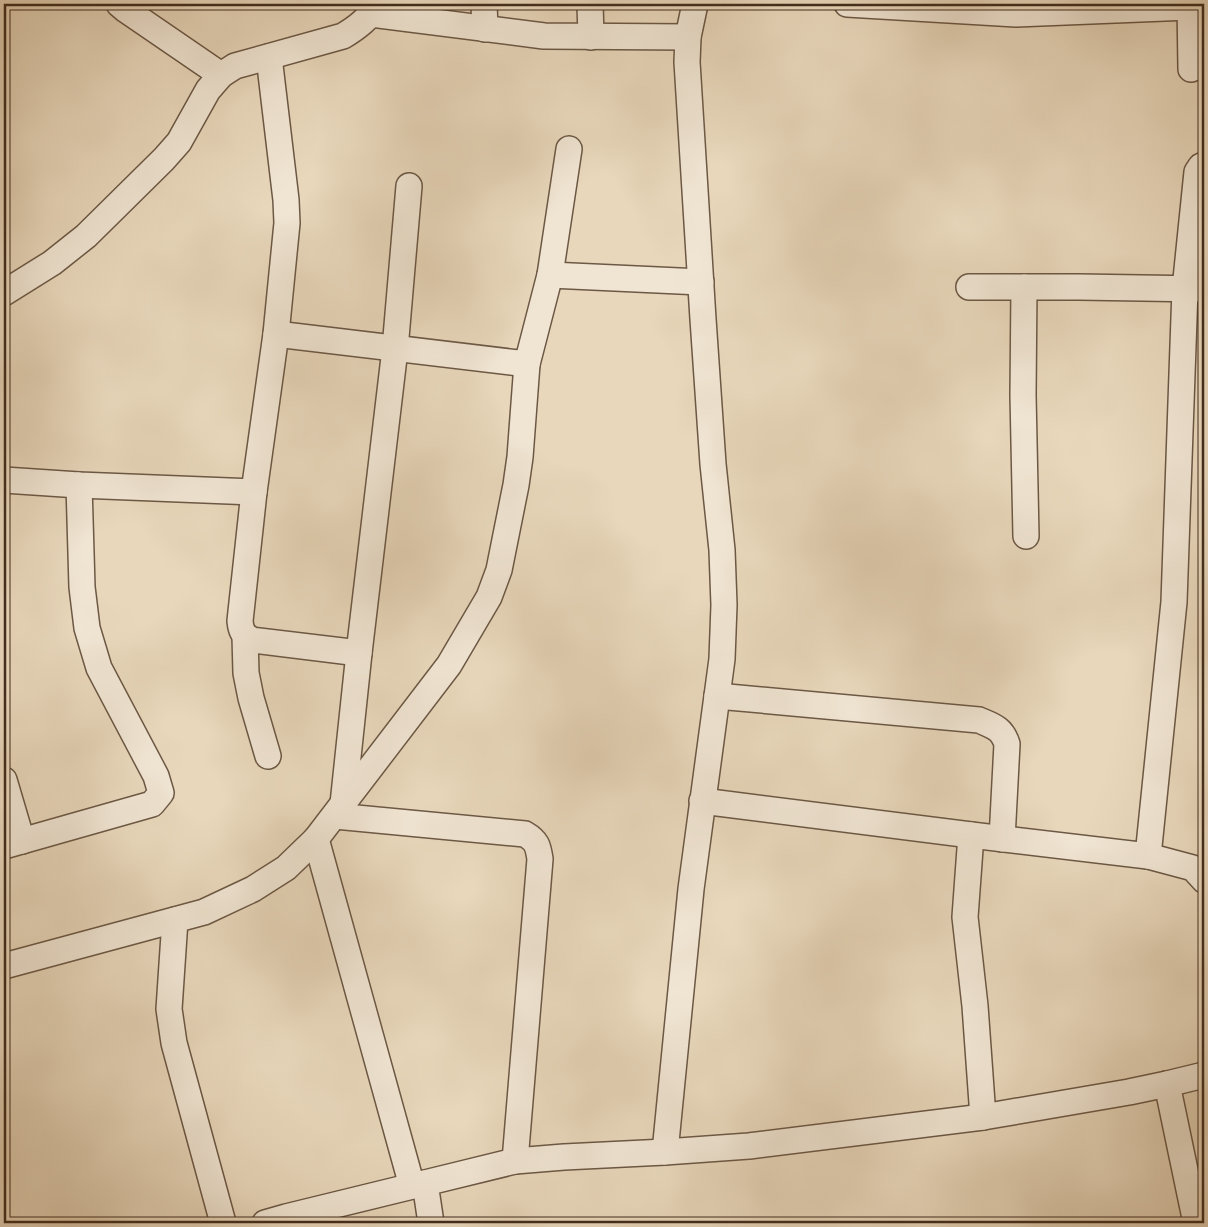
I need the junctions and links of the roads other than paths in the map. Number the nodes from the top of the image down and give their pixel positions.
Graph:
1 (119, 4) edge
2 (484, 4) edge
3 (590, 4) edge
4 (695, 4) edge
5 (847, 4) edge
6 (1190, 5) edge
7 (374, 9) edge
8 (485, 29) junction
9 (591, 36) junction
10 (688, 37) junction
11 (269, 57) junction
12 (1190, 69) dead end
13 (221, 75) junction
14 (569, 149) dead end
15 (1204, 164) edge
16 (409, 186) dead end
17 (550, 275) junction
18 (701, 282) junction
19 (969, 287) dead end
20 (1024, 287) junction
21 (1195, 289) edge
22 (4, 293) edge
23 (276, 334) junction
24 (394, 349) junction
25 (526, 364) junction
26 (4, 480) edge
27 (79, 485) junction
28 (254, 492) junction
29 (1026, 536) dead end
30 (245, 636) junction
31 (359, 653) junction
32 (717, 696) junction
33 (268, 756) dead end
34 (4, 780) edge
35 (702, 800) junction
36 (339, 810) junction
37 (971, 835) junction
38 (316, 839) junction
39 (1002, 839) junction
40 (13, 844) edge
41 (1148, 856) junction
42 (1204, 880) edge
43 (175, 920) junction
44 (4, 966) edge
45 (1204, 1075) edge
46 (1167, 1084) junction
47 (983, 1117) junction
48 (665, 1152) junction
49 (515, 1161) junction
50 (418, 1184) junction
51 (223, 1223) edge
52 (265, 1223) edge
53 (431, 1223) edge
54 (1196, 1223) edge

1 - 13 street
2 - 8 street
3 - 9 street
4 - 10 street
5 - 6 street
6 - 12 street
7 - 8 street
7 - 11 street
8 - 9 street
9 - 10 street
10 - 18 street
11 - 13 street
11 - 23 street
13 - 22 street
14 - 17 street
15 - 21 street
16 - 24 street
17 - 18 street
17 - 25 street
18 - 32 street
19 - 20 street
20 - 21 street
20 - 29 street
21 - 41 street
23 - 24 street
23 - 28 street
24 - 25 street
24 - 31 street
25 - 36 street
26 - 27 street
27 - 28 street
27 - 40 street
28 - 30 street
30 - 31 street
30 - 33 street
31 - 36 street
32 - 35 street
32 - 39 street
34 - 40 street
35 - 37 street
35 - 48 street
36 - 38 street
36 - 49 street
37 - 39 street
37 - 47 street
38 - 43 street
38 - 50 street
39 - 41 street
41 - 42 street
43 - 44 street
43 - 51 street
45 - 46 street
46 - 47 street
46 - 54 street
47 - 48 street
48 - 49 street
49 - 50 street
50 - 52 street
50 - 53 street

